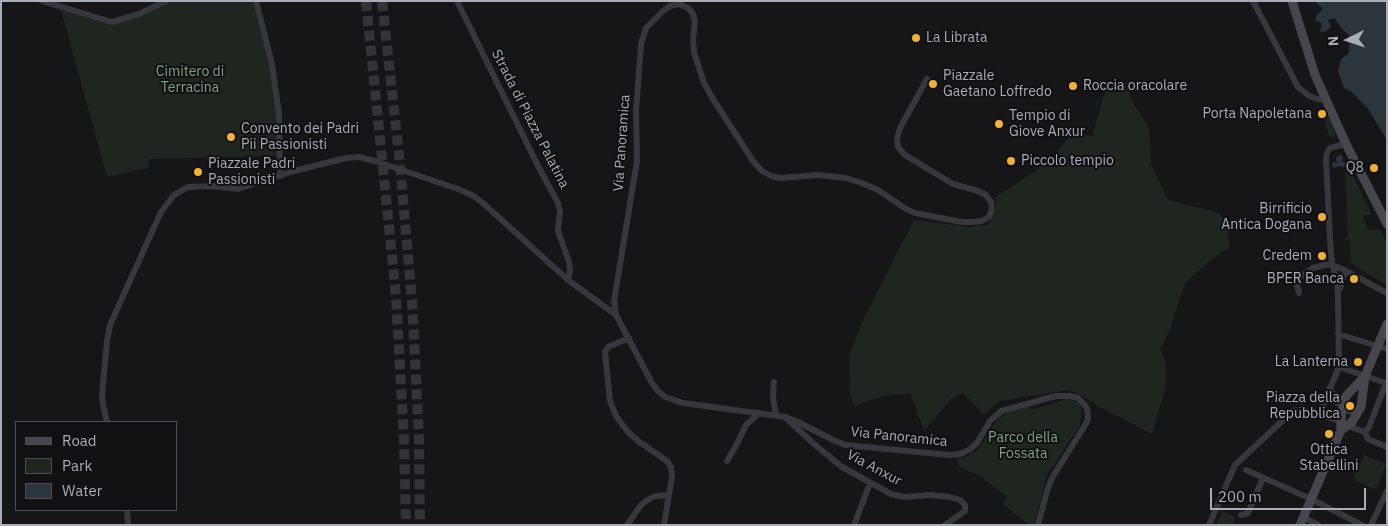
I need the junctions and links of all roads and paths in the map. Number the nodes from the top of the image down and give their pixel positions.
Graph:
1 (42, 1) edge
2 (166, 1) edge
3 (256, 1) edge
4 (457, 1) edge
5 (1253, 1) edge
6 (1292, 1) edge
7 (927, 79) dead end
8 (1326, 100) junction
9 (1346, 144) junction
10 (280, 176) junction
11 (1387, 224) edge
12 (1332, 265) junction
13 (1345, 270) junction
14 (568, 280) junction
15 (1299, 293) dead end
16 (1387, 293) edge
17 (1338, 303) junction
18 (616, 315) junction
19 (1387, 324) edge
20 (1338, 334) junction
21 (628, 338) junction
22 (1377, 346) junction
23 (1387, 349) edge
24 (1338, 367) junction
25 (1365, 376) junction
26 (774, 382) dead end
27 (1386, 383) edge
28 (1330, 388) junction
29 (1347, 395) junction
30 (1343, 404) junction
31 (1361, 405) junction
32 (760, 413) junction
33 (776, 415) junction
34 (1319, 415) junction
35 (784, 416) junction
36 (107, 421) edge
37 (1343, 426) junction
38 (1365, 432) junction
39 (1387, 447) edge
40 (727, 460) dead end
41 (1246, 470) dead end
42 (1263, 478) junction
43 (870, 483) junction
44 (1387, 491) edge
45 (669, 495) junction
46 (1311, 499) junction
47 (127, 511) edge
48 (1241, 515) dead end
49 (1302, 521) edge
50 (128, 525) edge
51 (627, 525) edge
52 (664, 525) edge
53 (854, 525) edge
54 (945, 525) edge
55 (1038, 525) edge
56 (1208, 525) edge
57 (1318, 525) edge
58 (1362, 525) edge
59 (1371, 525) edge

1 - 2 street
3 - 10 street
4 - 14 street, Strada di Piazza Palatina
5 - 8 street
6 - 8 main road
7 - 18 street, Via Panoramica
8 - 9 main road
9 - 11 main road
9 - 12 street
10 - 14 street
10 - 36 street
12 - 13 street
12 - 15 street
12 - 17 street
13 - 16 street
13 - 17 street
14 - 18 street
17 - 20 street
18 - 21 street, Via Panoramica
19 - 22 main road
20 - 22 street
20 - 24 street
21 - 32 street, Via Panoramica
21 - 45 street
22 - 23 street
22 - 25 main road
24 - 25 street
24 - 28 street
25 - 27 street
25 - 29 main road
25 - 31 main road
26 - 33 street
27 - 38 street
28 - 30 street
28 - 34 street
29 - 30 main road
29 - 31 street
30 - 31 street
30 - 37 main road
31 - 37 main road
32 - 33 street, Via Panoramica
32 - 40 street
33 - 35 street, Via Panoramica
34 - 37 street
34 - 56 street
35 - 43 street, Via Anxur
35 - 55 street, Via Panoramica
37 - 38 street
37 - 46 main road
38 - 39 street
41 - 42 street
42 - 46 street
42 - 48 street
43 - 53 street
43 - 54 street, Via Anxur
44 - 59 street
45 - 51 street
45 - 52 street
46 - 49 main road
46 - 58 street
47 - 50 street
49 - 57 street

